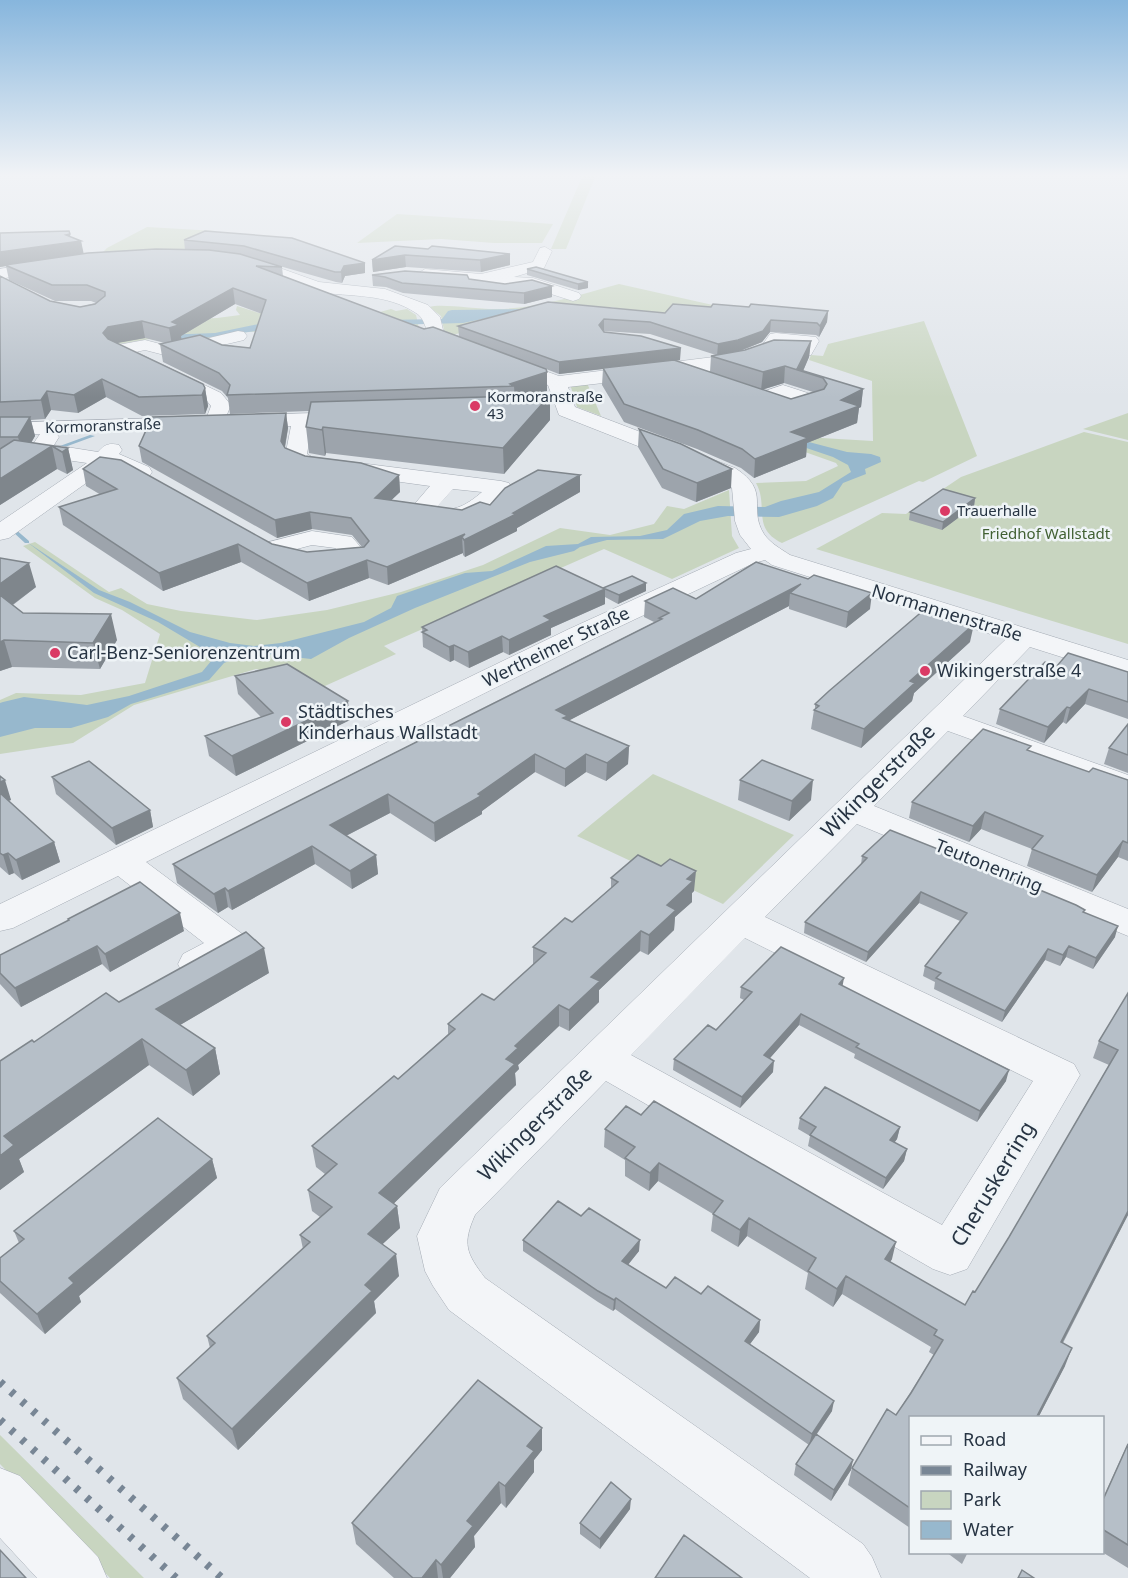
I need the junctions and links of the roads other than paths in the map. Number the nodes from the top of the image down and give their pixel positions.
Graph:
1 (545, 251) dead end
2 (225, 260) edge
3 (70, 263) edge
4 (406, 274) edge
5 (379, 276) edge
6 (488, 278) junction
7 (3, 281) edge
8 (337, 290) junction
9 (573, 296) dead end
10 (238, 336) dead end
11 (770, 348) edge
12 (676, 360) junction
13 (557, 382) junction
14 (716, 384) edge
15 (738, 391) edge
16 (760, 399) edge
17 (566, 411) junction
18 (544, 412) edge
19 (373, 417) edge
20 (303, 419) junction
21 (215, 422) junction
22 (126, 425) junction
23 (53, 427) junction
24 (0, 429) edge
25 (106, 459) junction
26 (447, 481) dead end
27 (161, 484) edge
28 (0, 533) edge
29 (768, 552) junction
30 (1024, 636) junction
31 (1128, 669) edge
32 (940, 718) junction
33 (1128, 786) edge
34 (851, 809) junction
35 (120, 860) junction
36 (0, 919) edge
37 (739, 920) junction
38 (1128, 923) edge
39 (168, 980) edge
40 (601, 1058) junction
41 (0, 1496) edge
42 (77, 1578) edge
43 (851, 1578) edge

1 - 6 street
2 - 8 street
3 - 7 street
4 - 6 street
5 - 8 street
6 - 9 street
8 - 13 street
10 - 21 street
11 - 12 street
12 - 13 street
12 - 14 street
13 - 17 street
15 - 16 street
17 - 18 street
17 - 29 street
19 - 20 street, Kormoranstraße
20 - 21 street, Kormoranstraße
20 - 26 street
21 - 22 street, Kormoranstraße
22 - 23 street, Kormoranstraße
22 - 25 street
23 - 24 street, Kormoranstraße
23 - 25 street
25 - 27 street
25 - 28 street
29 - 30 street, Normannenstraße
29 - 35 street, Wertheimer Straße
30 - 31 street, Normannenstraße
30 - 32 street, Wikingerstraße
32 - 33 street
32 - 34 street, Wikingerstraße
34 - 37 street, Wikingerstraße
34 - 38 street, Teutonenring
35 - 36 street, Wertheimer Straße
35 - 39 street
37 - 40 street, Wikingerstraße
37 - 40 street, Cheruskerring
40 - 43 street, Wikingerstraße
41 - 42 street

